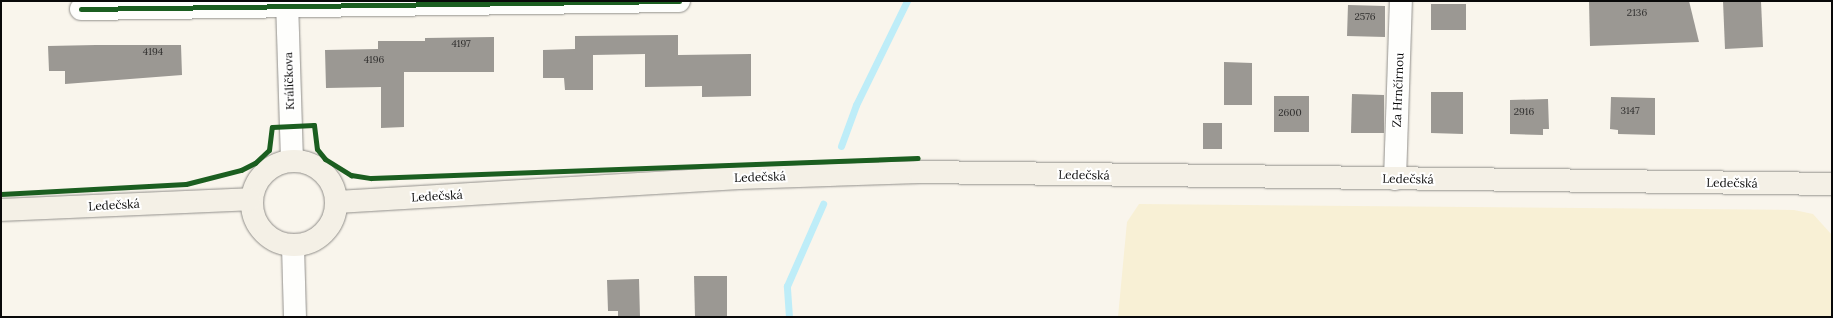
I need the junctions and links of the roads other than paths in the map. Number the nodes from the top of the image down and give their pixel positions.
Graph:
1 (679, 1) edge
2 (1401, 1) edge
3 (287, 4) edge
4 (81, 9) dead end
5 (292, 161) junction
6 (1395, 179) junction
7 (1832, 184) edge
8 (250, 199) junction
9 (337, 202) junction
10 (1, 210) edge
11 (293, 246) junction
12 (295, 317) edge

1 - 3 street
2 - 6 street, Za Hrnčírnou
3 - 4 street
3 - 5 street, Králíčkova
5 - 8 main road
5 - 9 main road
6 - 7 main road, Ledečská
6 - 9 main road, Ledečská
8 - 10 main road, Ledečská
8 - 11 main road
9 - 11 main road
11 - 12 street

